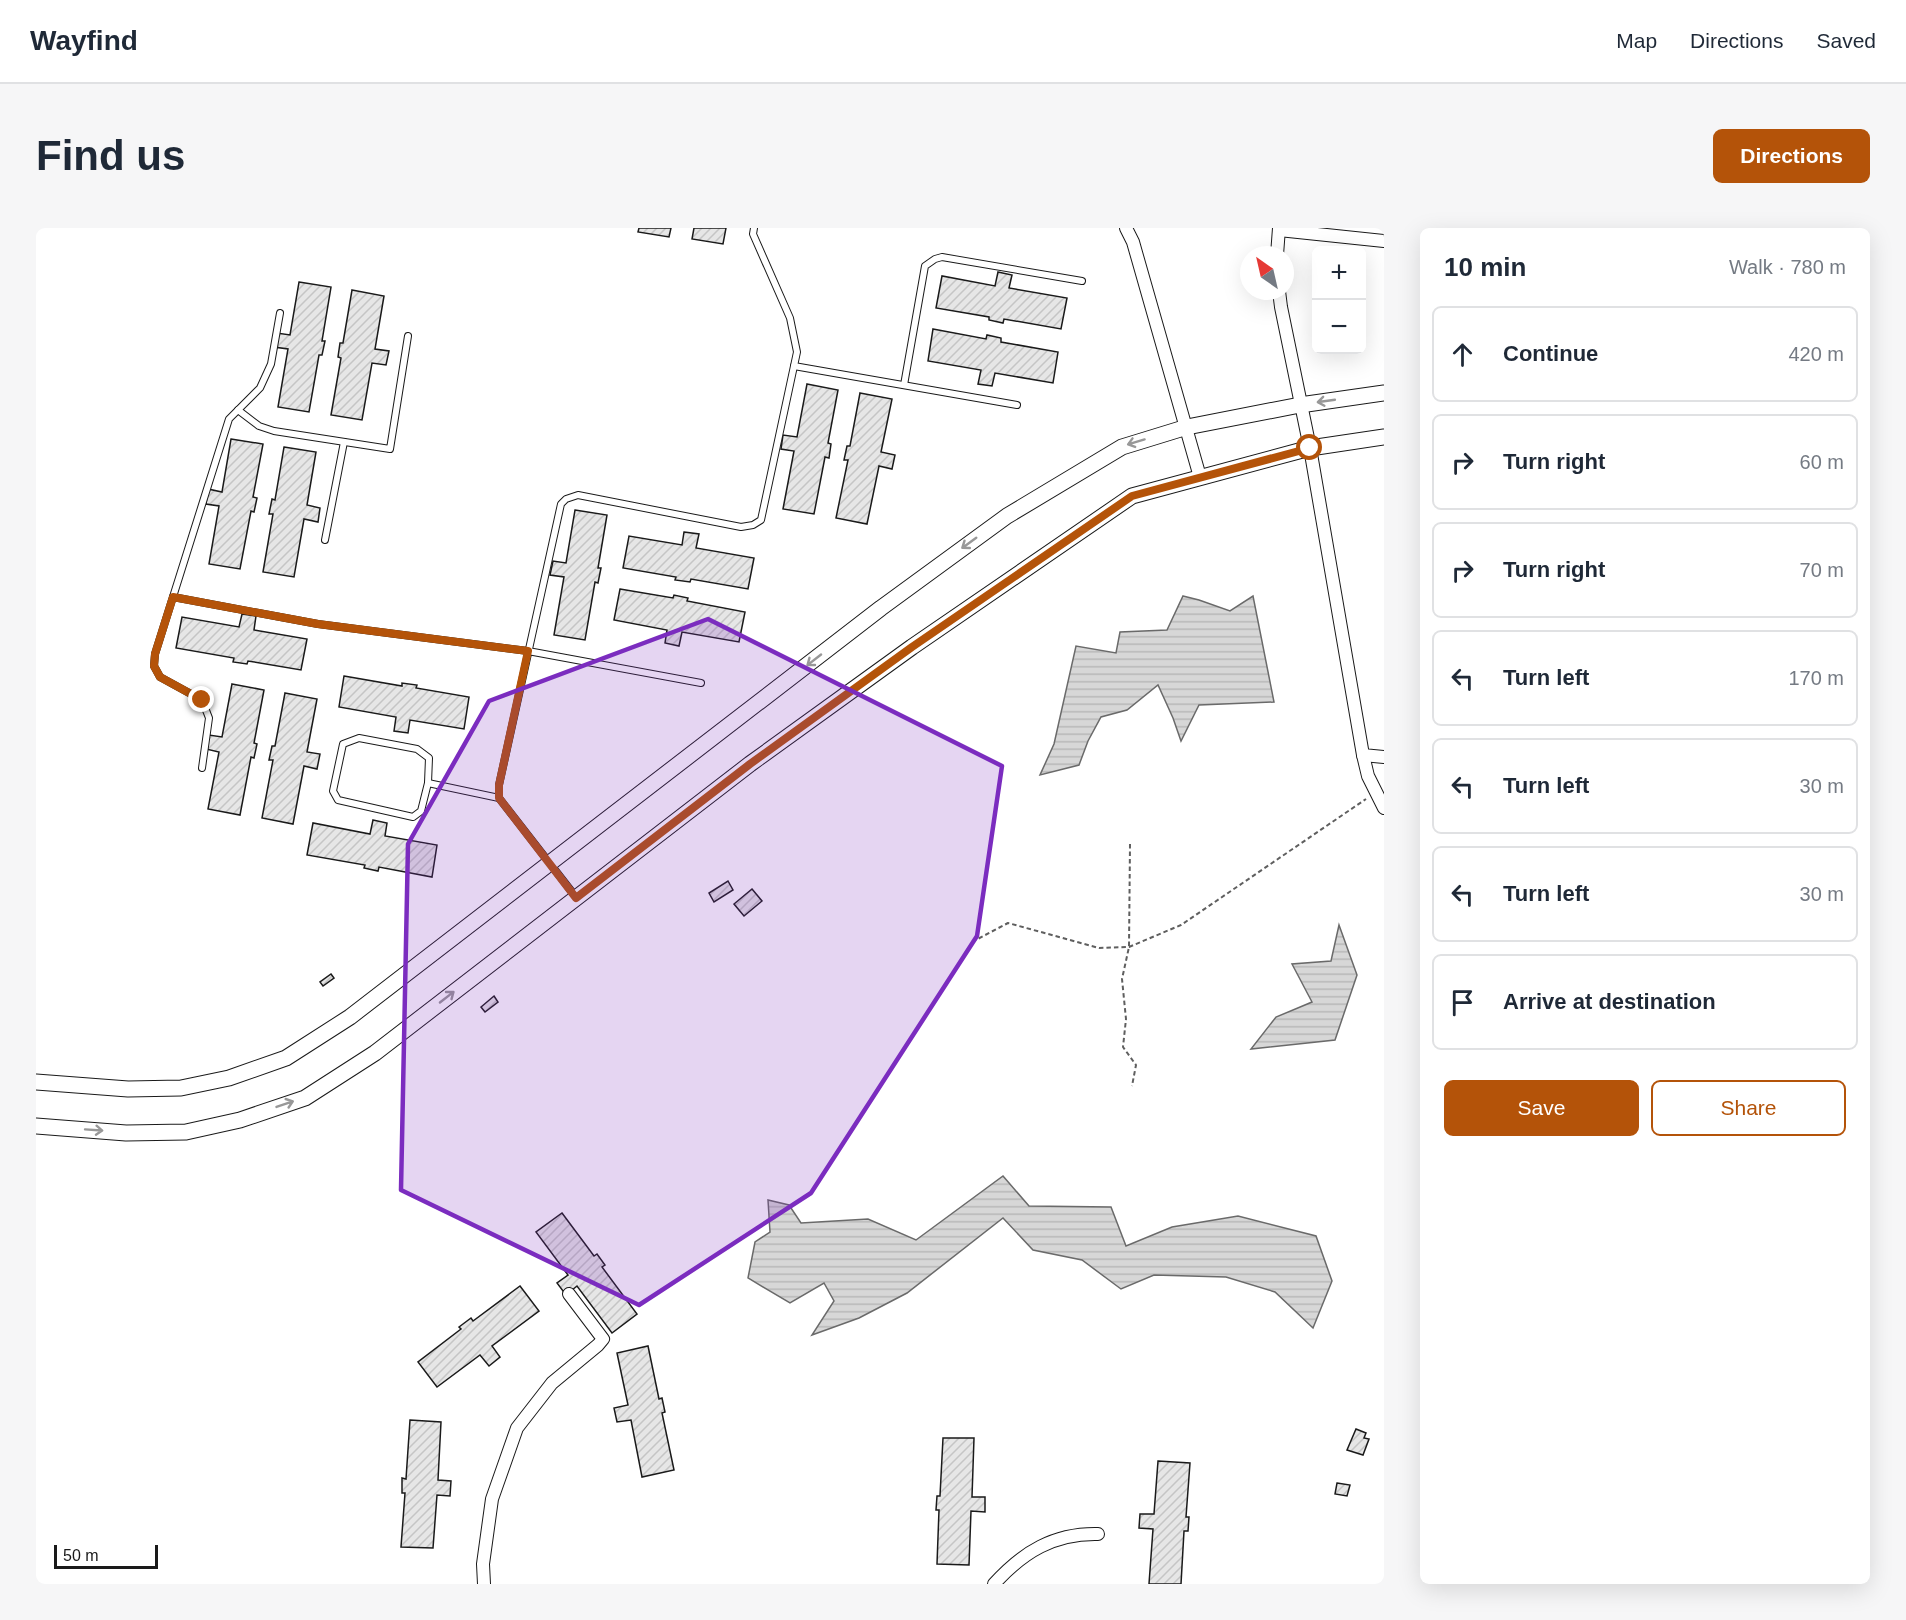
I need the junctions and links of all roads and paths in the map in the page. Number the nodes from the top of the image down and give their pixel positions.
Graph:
1 (754, 228) edge
2 (1126, 228) edge
3 (1279, 229) edge
4 (1384, 241) edge
5 (1278, 246) edge
6 (1082, 281) dead end
7 (1281, 300) edge
8 (280, 313) dead end
9 (408, 336) dead end
10 (794, 366) junction
11 (904, 385) junction
12 (1384, 393) edge
13 (1017, 405) dead end
14 (1300, 405) junction
15 (238, 410) junction
16 (1186, 427) junction
17 (1384, 437) edge
18 (344, 442) junction
19 (1310, 448) junction
20 (1200, 477) junction
21 (325, 540) dead end
22 (173, 597) junction
23 (528, 651) junction
24 (701, 683) dead end
25 (1363, 755) junction
26 (1384, 757) edge
27 (202, 768) dead end
28 (428, 783) junction
29 (1376, 793) junction
30 (499, 798) junction
31 (1384, 808) edge
32 (1130, 844) dead end
33 (549, 864) junction
34 (576, 898) junction
35 (972, 942) dead end
36 (1129, 946) junction
37 (36, 1082) edge
38 (1132, 1086) dead end
39 (36, 1126) edge
40 (569, 1294) dead end
41 (1098, 1534) dead end
42 (484, 1584) edge
43 (994, 1584) edge

1 - 10 lane
2 - 16 street
3 - 4 street
3 - 5 street
6 - 11 lane
7 - 14 street
8 - 15 lane
9 - 18 lane
10 - 11 lane
10 - 23 lane
11 - 13 lane
12 -> 14 street
14 - 16 street
14 - 19 street
15 - 18 lane
15 - 22 lane
16 - 20 street
16 -> 33 street
17 - 19 street
18 - 21 lane
19 - 20 street
19 - 25 street
20 - 34 street
22 - 23 lane
22 - 27 lane
23 - 24 lane
23 - 30 lane
25 - 26 street
25 - 29 street
28 - 28 lane
28 - 30 lane
29 - 31 street
29 - 36 path
30 - 33 lane
32 - 36 path
33 - 34 lane
33 - 37 street
39 -> 34 street
35 - 36 path
36 - 38 path
40 - 42 street
41 - 43 street

